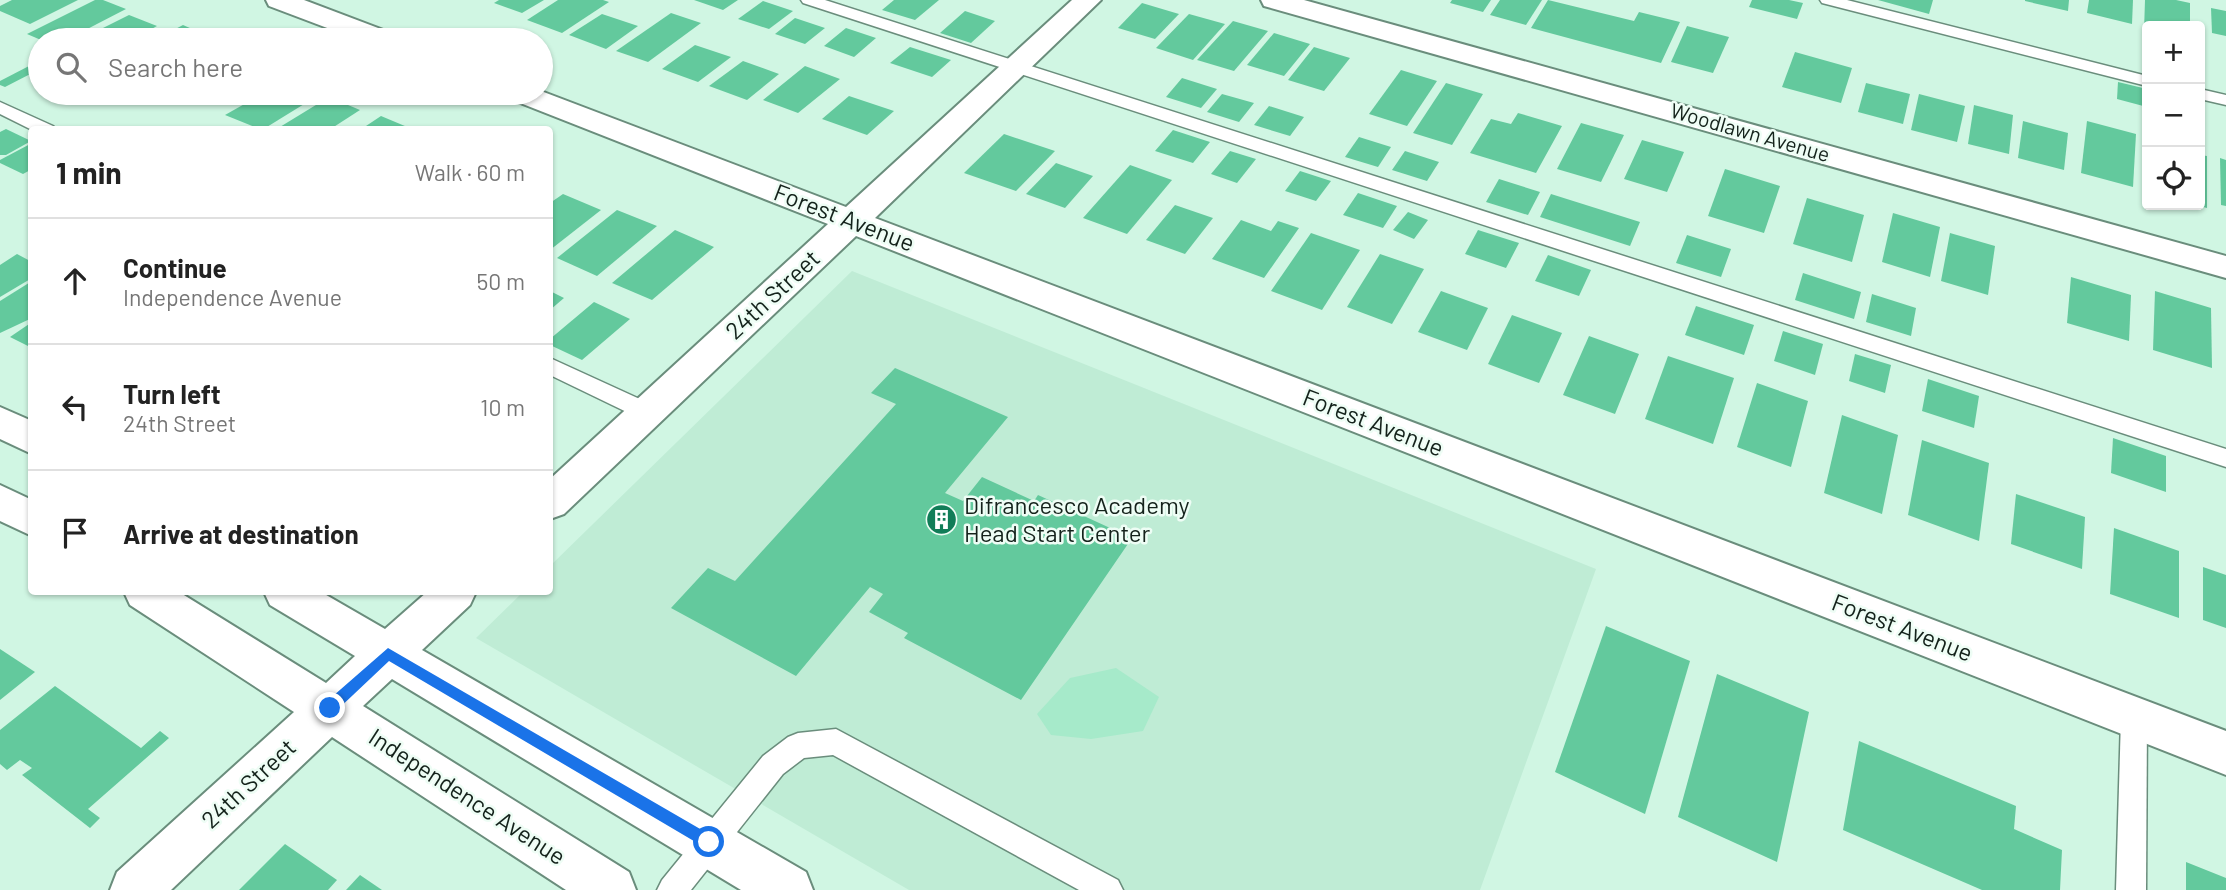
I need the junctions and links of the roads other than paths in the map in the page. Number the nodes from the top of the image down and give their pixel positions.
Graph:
1 (279, 0) edge
2 (809, 0) edge
3 (1088, 0) edge
4 (1274, 0) edge
5 (1828, 0) edge
6 (352, 28) edge
7 (1016, 67) junction
8 (2142, 79) edge
9 (2205, 95) edge
10 (2226, 100) edge
11 (551, 105) edge
12 (0, 107) edge
13 (39, 126) edge
14 (851, 221) junction
15 (2226, 267) edge
16 (553, 367) edge
17 (647, 412) junction
18 (0, 421) edge
19 (28, 438) edge
20 (2226, 458) edge
21 (0, 500) edge
22 (553, 500) edge
23 (28, 518) edge
24 (150, 595) edge
25 (290, 595) edge
26 (452, 595) edge
27 (388, 654) junction
28 (330, 708) junction
29 (2134, 718) junction
30 (2226, 753) edge
31 (709, 842) junction
32 (135, 890) edge
33 (611, 890) edge
34 (672, 890) edge
35 (788, 890) edge
36 (1108, 890) edge
37 (2131, 890) edge

1 - 6 street
2 - 7 lane
3 - 7 street, 24th Street
4 - 15 street, Woodlawn Avenue
5 - 8 lane
7 - 14 street, 24th Street
7 - 20 lane
9 - 10 lane
11 - 14 street, Forest Avenue
12 - 13 lane
14 - 17 street, 24th Street
14 - 29 street, Forest Avenue
16 - 17 lane
17 - 22 street, 24th Street
18 - 19 street
21 - 23 street
24 - 28 street, Independence Avenue
25 - 27 street
26 - 27 street, 24th Street
27 - 28 street, 24th Street
27 - 31 street
28 - 32 street, 24th Street
28 - 33 street, Independence Avenue
29 - 30 street, Forest Avenue
29 - 37 lane
31 - 34 lane
31 - 35 street
31 - 36 lane

